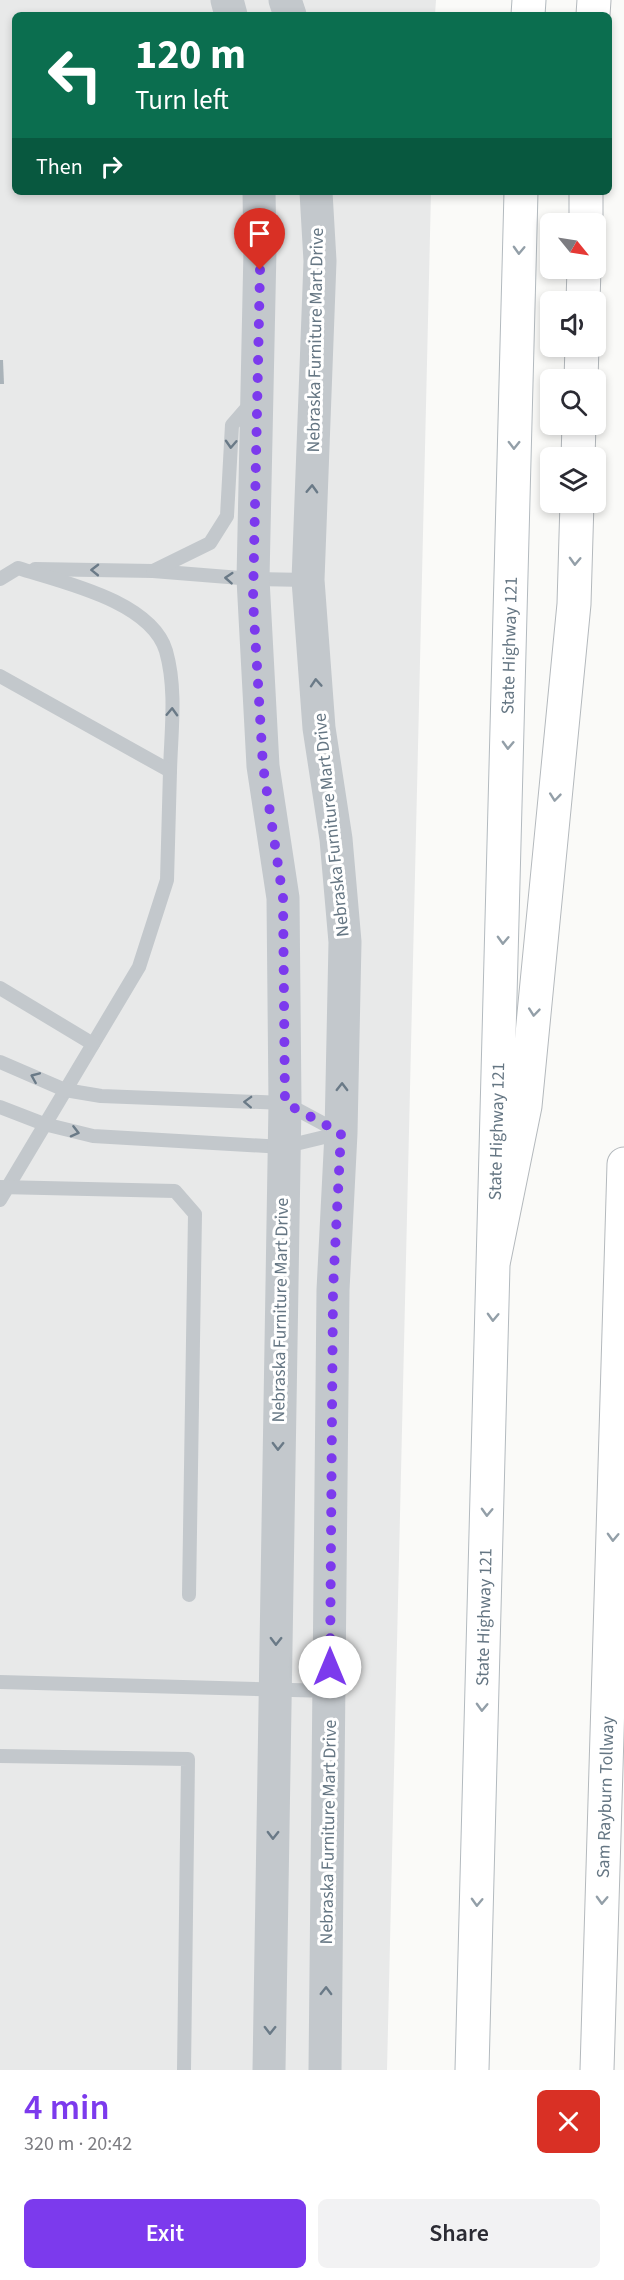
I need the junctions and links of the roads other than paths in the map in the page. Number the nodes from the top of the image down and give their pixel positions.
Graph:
1 (259, 195) edge
2 (316, 195) edge
3 (521, 195) edge
4 (586, 195) edge
5 (585, 213) edge
6 (257, 395) junction
7 (577, 513) edge
8 (0, 568) edge
9 (18, 568) junction
10 (153, 571) junction
11 (0, 579) edge
12 (253, 579) junction
13 (308, 580) junction
14 (0, 676) edge
15 (170, 771) junction
16 (0, 988) edge
17 (93, 1044) junction
18 (0, 1062) edge
19 (65, 1090) junction
20 (285, 1103) junction
21 (0, 1107) edge
22 (44, 1124) junction
23 (341, 1133) junction
24 (283, 1147) junction
25 (624, 1164) edge
26 (2, 1191) edge
27 (494, 1259) junction
28 (189, 1595) dead end
29 (0, 1682) edge
30 (275, 1689) junction
31 (330, 1691) junction
32 (0, 1756) edge
33 (184, 2070) edge
34 (269, 2070) edge
35 (325, 2070) edge
36 (472, 2070) edge
37 (597, 2070) edge

1 - 6 street, Nebraska Furniture Mart Drive
13 -> 2 street, Nebraska Furniture Mart Drive
3 -> 27 main road, State Highway 121
4 - 5 main road
6 -> 10 lane
6 - 12 street, Nebraska Furniture Mart Drive
7 -> 27 main road
8 - 9 lane
10 -> 9 lane
9 - 11 lane
15 -> 9 lane
12 -> 10 lane
12 - 13 lane
12 - 20 street, Nebraska Furniture Mart Drive
23 -> 13 street, Nebraska Furniture Mart Drive
14 - 15 lane
15 - 17 lane
16 - 17 lane
17 - 19 lane
19 -> 18 lane
20 -> 19 lane
19 - 22 lane
20 - 23 lane
20 - 24 street, Nebraska Furniture Mart Drive
21 - 22 lane
22 -> 24 lane
22 - 26 lane
23 - 24 lane
23 - 31 street, Nebraska Furniture Mart Drive
24 -> 30 street, Nebraska Furniture Mart Drive
25 -> 37 main road, Sam Rayburn Tollway
26 - 28 lane
27 -> 36 main road, State Highway 121
29 - 30 lane
30 - 31 lane
30 -> 34 street, Nebraska Furniture Mart Drive
35 -> 31 street, Nebraska Furniture Mart Drive
32 - 33 lane

